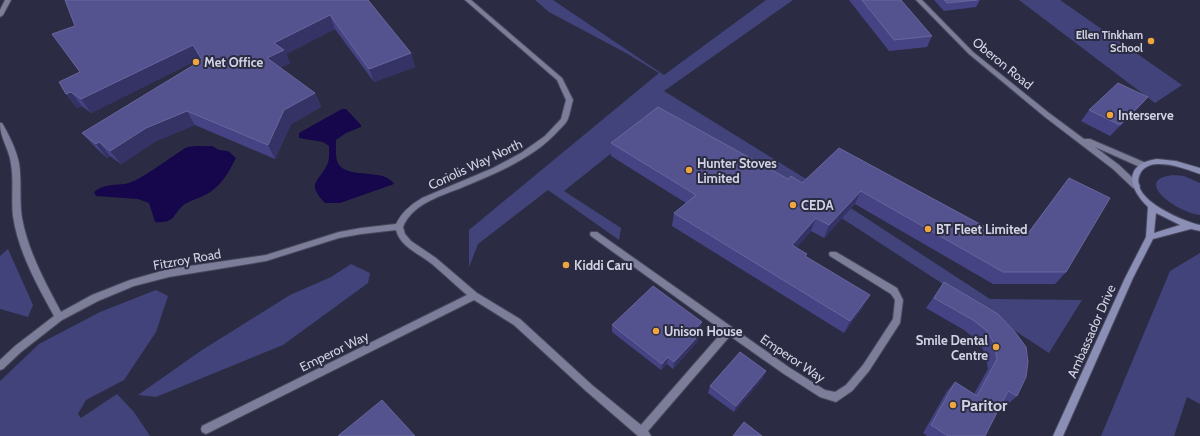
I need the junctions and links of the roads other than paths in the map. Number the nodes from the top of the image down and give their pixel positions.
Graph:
1 (8, 0) edge
2 (468, 0) edge
3 (919, 0) edge
4 (0, 15) edge
5 (0, 125) edge
6 (1079, 138) junction
7 (1200, 164) edge
8 (1143, 165) junction
9 (1185, 165) junction
10 (1200, 171) edge
11 (1136, 186) junction
12 (1152, 206) junction
13 (1189, 226) junction
14 (399, 227) junction
15 (1200, 228) edge
16 (594, 234) dead end
17 (1150, 237) junction
18 (834, 254) dead end
19 (474, 296) junction
20 (59, 317) junction
21 (730, 330) junction
22 (0, 366) edge
23 (206, 429) dead end
24 (644, 434) edge
25 (1058, 436) edge

1 - 4 street
2 - 14 street, Coriolis Way North
3 - 6 street, Oberon Road
5 - 20 street
6 - 8 street, Oberon Road
6 - 11 street, Oberon Road
7 - 9 main road
8 - 9 main road
8 - 11 main road
9 - 10 main road
11 - 12 main road
12 - 13 main road
12 - 17 main road, Ambassador Drive
13 - 15 main road
13 - 17 main road
14 - 19 street
14 - 20 street, Fitzroy Road
16 - 21 street, Emperor Way
17 - 25 main road, Ambassador Drive
18 - 21 street, Emperor Way
19 - 23 street, Emperor Way
19 - 24 street
20 - 22 street, Fitzroy Road
21 - 24 street

